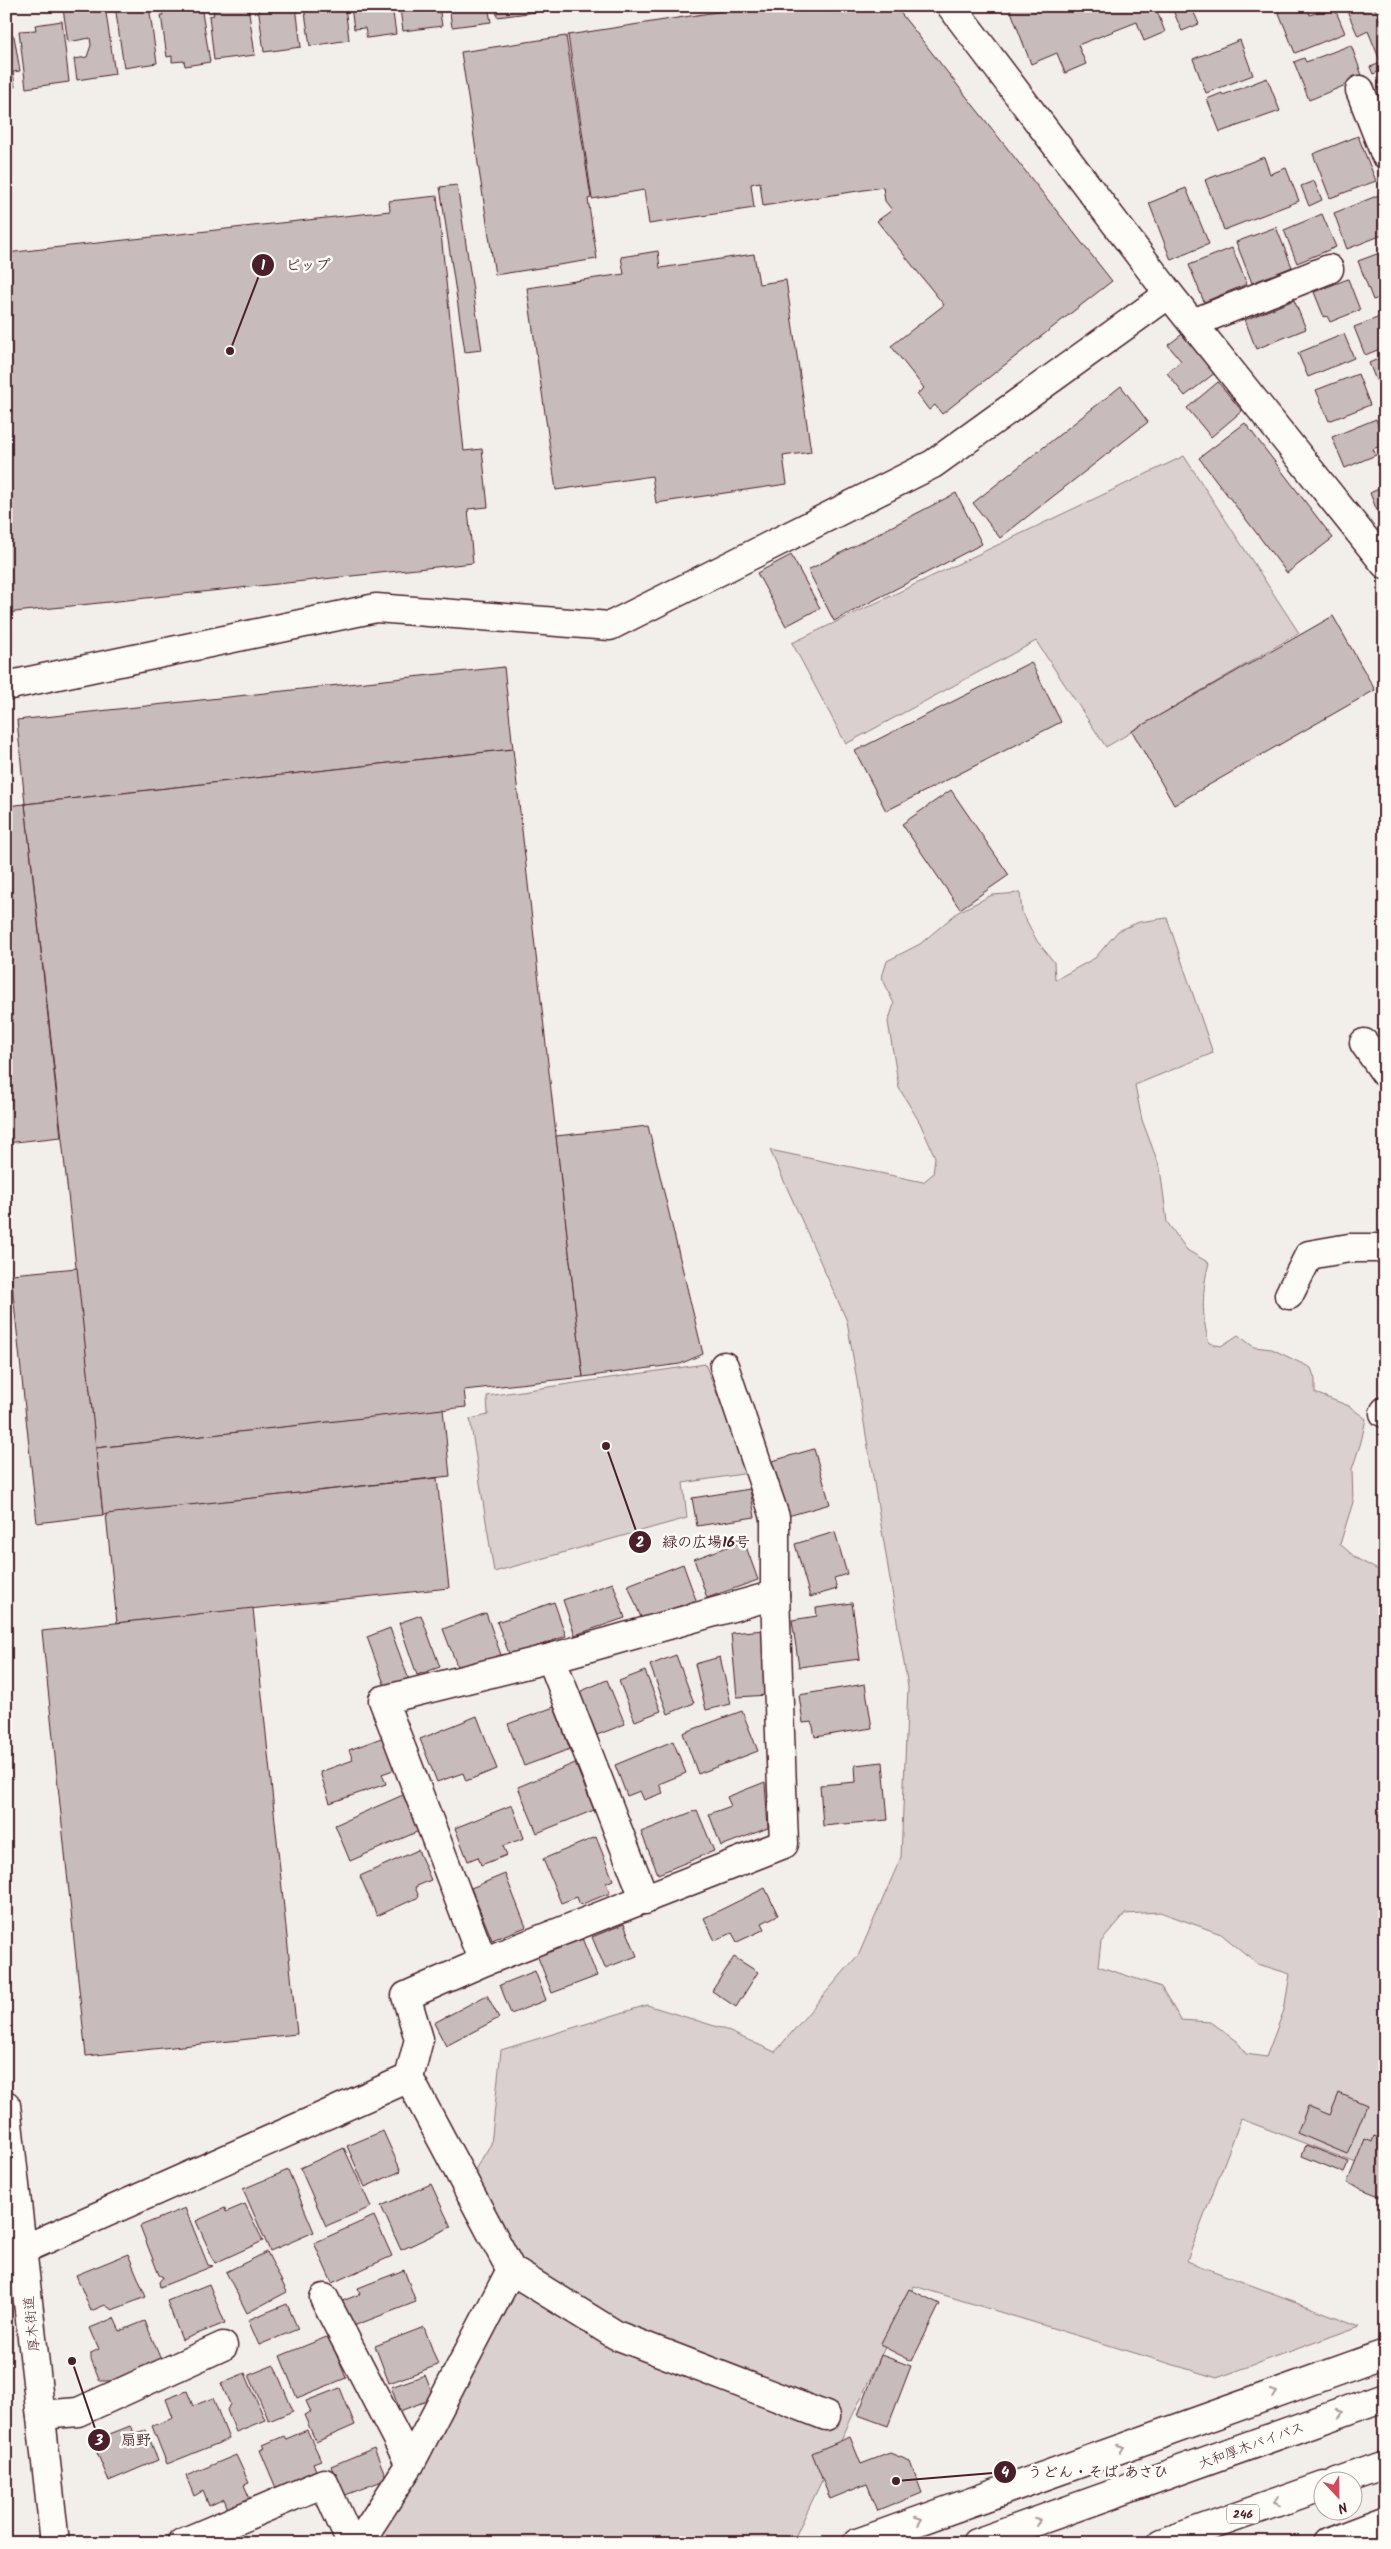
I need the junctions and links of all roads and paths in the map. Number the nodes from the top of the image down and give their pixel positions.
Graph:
1 (951, 6) edge
2 (1360, 90) dead end
3 (1385, 154) edge
4 (1329, 269) dead end
5 (1169, 294) junction
6 (1192, 323) junction
7 (1385, 564) edge
8 (6, 686) edge
9 (1364, 1042) dead end
10 (1385, 1073) edge
11 (1385, 1248) edge
12 (1290, 1295) dead end
13 (724, 1366) dead end
14 (775, 1595) junction
15 (551, 1658) junction
16 (645, 1900) junction
17 (483, 1962) junction
18 (409, 2078) junction
19 (6, 2105) edge
20 (18, 2259) edge
21 (511, 2270) junction
22 (324, 2298) dead end
23 (223, 2346) dead end
24 (1385, 2354) edge
25 (1385, 2398) edge
26 (41, 2415) junction
27 (826, 2416) dead end
28 (410, 2464) junction
29 (1385, 2465) edge
30 (1364, 2472) edge
31 (1314, 2490) edge
32 (1385, 2521) edge
33 (1338, 2541) edge
34 (55, 2543) edge
35 (182, 2543) edge
36 (351, 2543) edge
37 (359, 2543) edge
38 (857, 2543) edge
39 (976, 2543) edge
40 (1162, 2543) edge

1 - 5 main road
2 - 3 main road
4 - 6 main road
5 - 6 main road
5 - 8 main road
6 - 7 main road
9 - 10 main road
11 - 12 main road
13 - 14 main road
14 - 15 main road
14 - 16 main road
15 - 16 main road
15 - 17 main road
16 - 17 main road
17 - 18 main road
18 - 20 main road
18 - 21 main road
19 - 20 main road, 厚木街道
20 - 26 main road, 厚木街道
21 - 27 main road
21 - 28 main road
22 - 28 main road
23 - 26 main road
38 -> 24 main road
39 -> 25 main road, 大和厚木バイパス
26 - 34 main road, 厚木街道
28 - 37 main road
29 - 30 main road
31 -> 40 main road, 246
32 - 33 main road
35 - 36 main road

